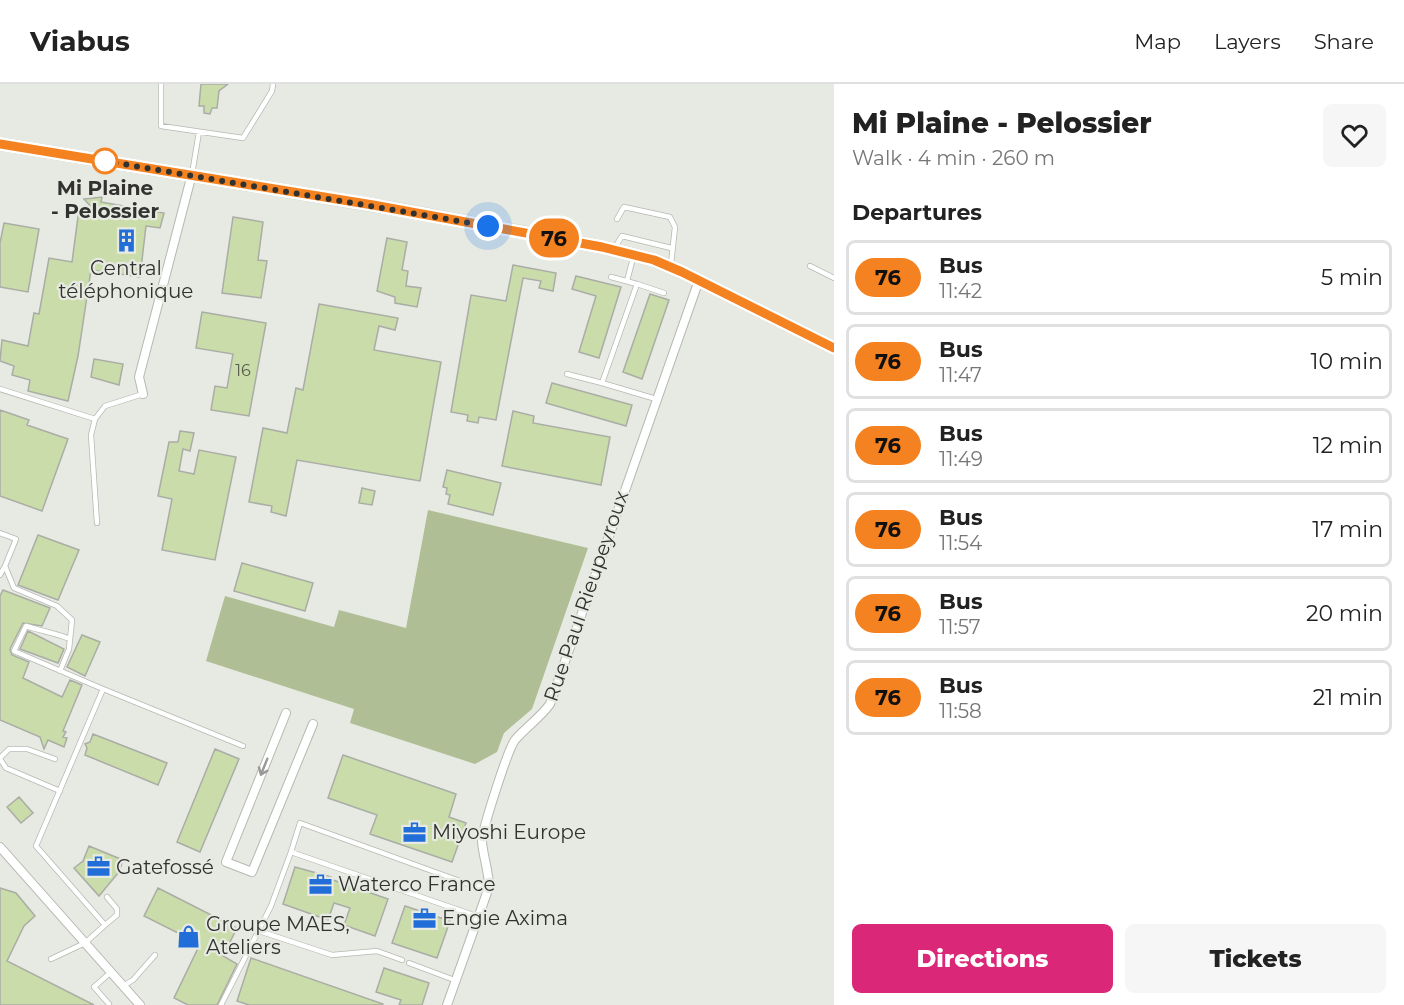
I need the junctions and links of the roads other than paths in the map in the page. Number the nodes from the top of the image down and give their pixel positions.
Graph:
1 (161, 84) edge
2 (273, 84) edge
3 (199, 132) junction
4 (0, 144) edge
5 (192, 174) junction
6 (617, 219) dead end
7 (671, 248) junction
8 (614, 250) junction
9 (634, 255) junction
10 (810, 266) dead end
11 (670, 267) junction
12 (611, 277) dead end
13 (834, 278) edge
14 (699, 280) junction
15 (627, 281) junction
16 (637, 284) junction
17 (664, 293) dead end
18 (834, 348) edge
19 (567, 374) dead end
20 (602, 383) junction
21 (0, 389) edge
22 (143, 394) joint
23 (656, 399) junction
24 (95, 419) junction
25 (97, 523) dead end
26 (0, 533) edge
27 (5, 566) junction
28 (0, 574) edge
29 (70, 639) junction
30 (60, 671) junction
31 (103, 689) junction
32 (286, 713) dead end
33 (313, 724) dead end
34 (243, 746) dead end
35 (0, 758) edge
36 (54, 759) dead end
37 (60, 791) junction
38 (0, 847) edge
39 (291, 852) junction
40 (489, 887) junction
41 (107, 897) dead end
42 (479, 917) junction
43 (105, 925) junction
44 (259, 931) junction
45 (85, 943) junction
46 (155, 955) dead end
47 (51, 959) dead end
48 (402, 960) dead end
49 (409, 963) dead end
50 (111, 972) junction
51 (457, 981) junction
52 (123, 986) junction
53 (109, 1004) edge
54 (140, 1005) edge
55 (221, 1005) edge
56 (447, 1005) edge

1 - 3 lane
2 - 3 lane
3 - 5 lane
4 - 5 street
5 - 8 street
5 - 22 street
6 - 7 lane
7 - 8 lane
7 - 11 lane
8 - 9 street
9 - 11 street
9 - 15 lane
10 - 13 lane
11 - 14 street
12 - 15 lane
14 - 18 street
14 - 23 street, Rue Paul Rieupeyroux
15 - 16 lane
16 - 17 lane
16 - 20 lane
19 - 20 lane
20 - 23 lane
21 - 24 lane
22 - 24 lane
23 - 40 street, Rue Paul Rieupeyroux
24 - 25 lane
26 - 27 lane
27 - 28 lane
27 - 29 lane
29 - 30 lane
29 - 30 lane
30 - 31 lane
31 - 34 lane
31 - 37 lane
32 -> 33 street
35 - 36 lane
35 - 37 lane
37 - 43 lane
38 - 45 street
39 - 40 lane
39 - 42 lane
39 - 44 lane
40 - 42 street, Rue Paul Rieupeyroux
41 - 43 lane
42 - 51 street, Rue Paul Rieupeyroux
43 - 45 lane
44 - 48 lane
44 - 55 lane
45 - 47 lane
45 - 50 street
46 - 52 lane
49 - 51 lane
50 - 52 street
50 - 53 lane
51 - 56 street, Rue Paul Rieupeyroux
52 - 54 street

